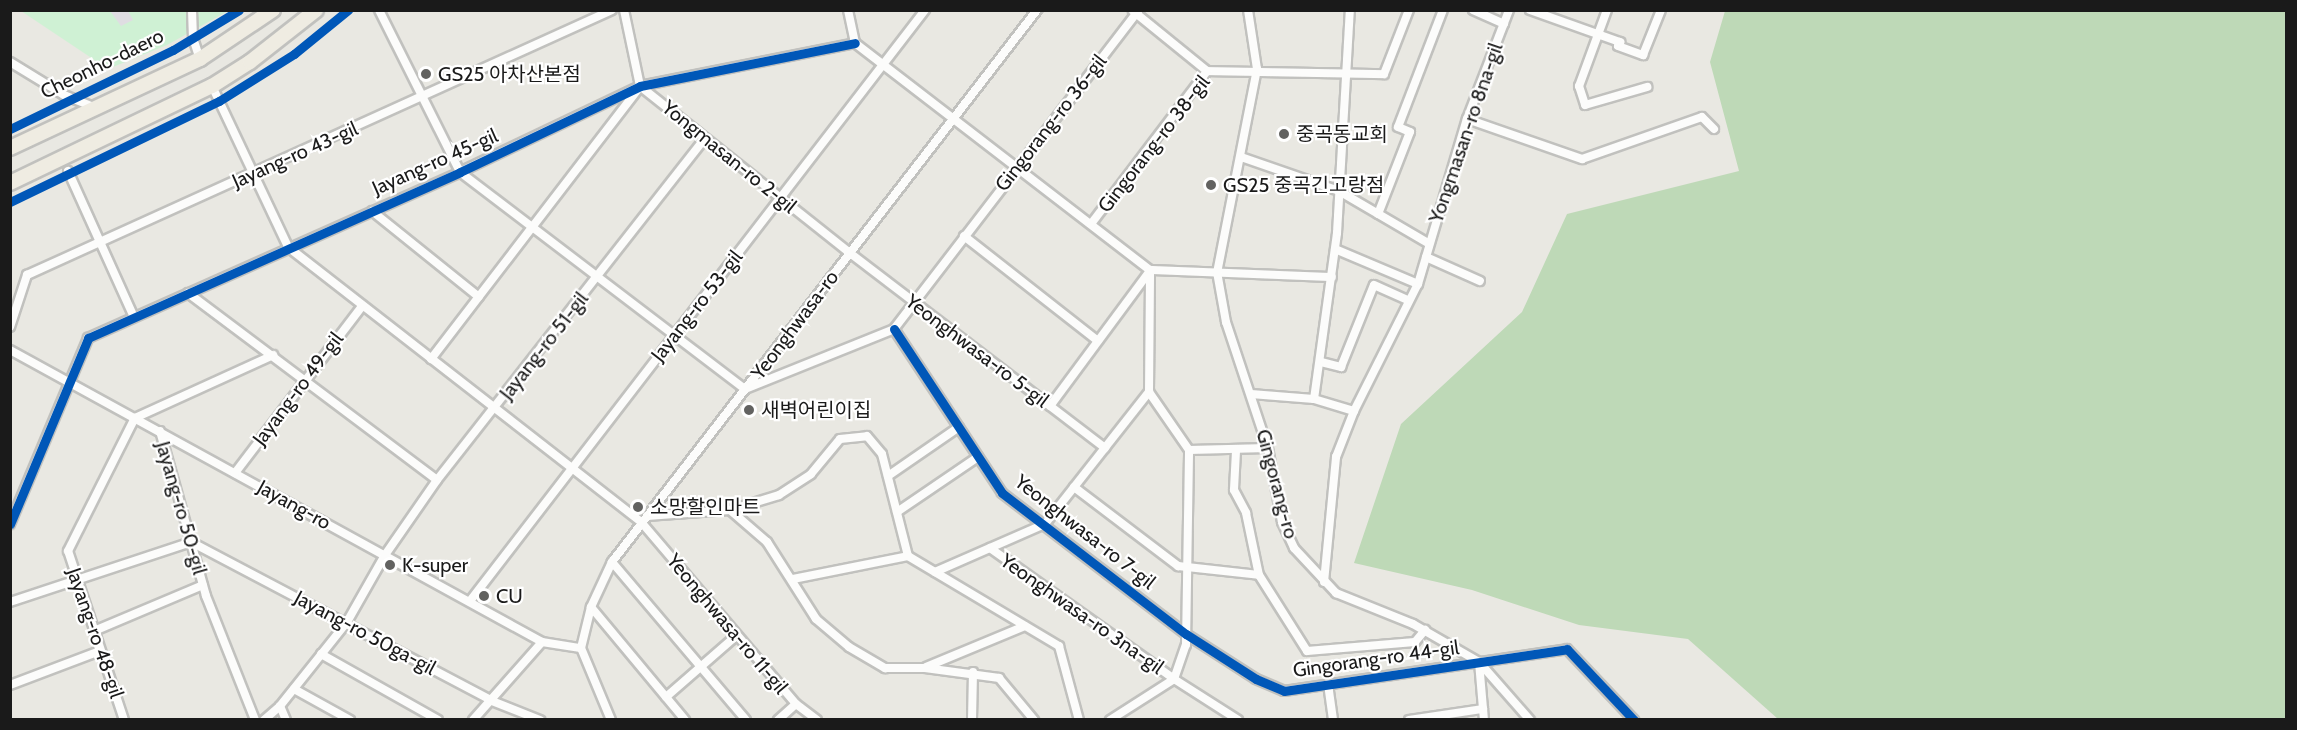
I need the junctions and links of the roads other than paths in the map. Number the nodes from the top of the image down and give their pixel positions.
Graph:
1 (192, 10) edge
2 (273, 10) edge
3 (316, 10) edge
4 (379, 10) edge
5 (612, 10) edge
6 (624, 10) edge
7 (848, 10) edge
8 (925, 10) edge
9 (1037, 10) edge
10 (1248, 10) edge
11 (1350, 10) edge
12 (1409, 10) edge
13 (1443, 10) edge
14 (1473, 10) edge
15 (1509, 10) edge
16 (1530, 10) edge
17 (1607, 10) edge
18 (1661, 10) edge
19 (1136, 12) edge
20 (1551, 14) edge
21 (1504, 24) junction
22 (1598, 34) junction
23 (855, 43) junction
24 (200, 59) junction
25 (10, 63) edge
26 (883, 65) junction
27 (1257, 69) junction
28 (1207, 71) junction
29 (1347, 73) junction
30 (212, 86) junction
31 (640, 86) junction
32 (1647, 87) dead end
33 (421, 98) junction
34 (96, 108) junction
35 (953, 119) junction
36 (1467, 119) junction
37 (1714, 129) dead end
38 (705, 138) junction
39 (10, 148) edge
40 (1241, 157) junction
41 (1016, 167) junction
42 (68, 171) dead end
43 (460, 172) junction
44 (253, 173) junction
45 (10, 183) edge
46 (1339, 191) junction
47 (780, 198) junction
48 (372, 211) junction
49 (1378, 214) junction
50 (1091, 224) junction
51 (533, 227) junction
52 (964, 236) junction
53 (100, 243) junction
54 (1428, 243) junction
55 (288, 247) junction
56 (1335, 249) junction
57 (850, 254) junction
58 (1426, 256) junction
59 (1150, 270) junction
60 (1217, 272) junction
61 (598, 277) junction
62 (1332, 278) junction
63 (1480, 281) dead end
64 (1418, 284) junction
65 (188, 292) junction
66 (479, 297) junction
67 (1408, 300) junction
68 (914, 302) junction
69 (362, 306) junction
70 (134, 317) junction
71 (10, 327) edge
72 (894, 329) junction
73 (675, 335) junction
74 (1098, 341) junction
75 (10, 351) edge
76 (273, 355) junction
77 (431, 360) junction
78 (1321, 362) junction
79 (304, 379) junction
80 (67, 381) junction
81 (746, 389) junction
82 (1149, 392) junction
83 (1251, 394) junction
84 (1314, 399) junction
85 (1050, 406) junction
86 (494, 409) junction
87 (1354, 411) junction
88 (135, 418) junction
89 (959, 427) junction
90 (160, 431) junction
91 (1105, 448) junction
92 (1268, 448) junction
93 (1189, 450) junction
94 (1236, 451) junction
95 (978, 457) junction
96 (571, 469) junction
97 (235, 472) junction
98 (888, 476) junction
99 (437, 480) junction
100 (1074, 487) junction
101 (730, 510) junction
102 (897, 512) junction
103 (645, 520) junction
104 (10, 524) edge
105 (1045, 524) junction
106 (191, 542) junction
107 (990, 548) junction
108 (385, 555) junction
109 (908, 556) junction
110 (612, 562) junction
111 (1189, 569) junction
112 (935, 572) junction
113 (1259, 575) junction
114 (75, 579) junction
115 (793, 579) junction
116 (1324, 583) junction
117 (203, 585) junction
118 (470, 601) junction
119 (10, 602) edge
120 (591, 607) junction
121 (347, 622) junction
122 (1025, 626) junction
123 (1425, 630) junction
124 (94, 631) junction
125 (1186, 634) junction
126 (737, 635) junction
127 (542, 642) junction
128 (580, 648) junction
129 (100, 651) junction
130 (321, 654) junction
131 (1479, 662) junction
132 (701, 666) junction
133 (925, 668) junction
134 (973, 672) junction
135 (1174, 680) junction
136 (1328, 684) junction
137 (10, 685) edge
138 (294, 689) junction
139 (666, 697) junction
140 (492, 701) junction
141 (796, 704) junction
142 (280, 706) junction
143 (605, 706) junction
144 (1483, 710) junction
145 (124, 720) edge
146 (255, 720) edge
147 (264, 720) edge
148 (286, 720) edge
149 (350, 720) edge
150 (438, 720) edge
151 (473, 720) edge
152 (540, 720) edge
153 (602, 720) edge
154 (611, 720) edge
155 (685, 720) edge
156 (746, 720) edge
157 (778, 720) edge
158 (817, 720) edge
159 (972, 720) edge
160 (1034, 720) edge
161 (1080, 720) edge
162 (1110, 720) edge
163 (1238, 720) edge
164 (1333, 720) edge
165 (1409, 720) edge
166 (1484, 720) edge
167 (1530, 720) edge
168 (1634, 720) edge

1 - 24 street
2 - 24 main road, Cheonho-daero
3 - 30 main road
4 - 33 street
5 - 33 street, Jayang-ro 43-gil
6 - 31 street
7 - 23 street
8 - 26 street, Jayang-ro 53-gil
9 - 35 street, Yeonghwasa-ro
10 - 27 street, Gingorang-ro
11 - 29 street
12 - 29 street, Gingorang-ro 38-gil
13 - 49 street
14 - 21 street, Yongmasan-ro 8na-gil
15 - 21 street, Yongmasan-ro 8na-gil
16 - 20 street
17 - 22 street
18 - 22 street
19 - 28 street
19 - 41 street, Gingorang-ro 36-gil
20 - 22 street
21 - 36 street, Yongmasan-ro 8na-gil
22 - 32 street
23 - 26 street
23 - 31 street, Jayang-ro 45-gil
24 - 34 main road, Cheonho-daero
25 - 34 street
26 - 35 street
26 - 47 street, Jayang-ro 53-gil
27 - 28 street, Gingorang-ro 38-gil
27 - 29 street, Gingorang-ro 38-gil
27 - 40 street, Gingorang-ro
28 - 50 street, Gingorang-ro 38-gil
29 - 46 street
30 - 44 street
30 - 45 main road
31 - 38 street, Yongmasan-ro 2-gil
31 - 43 street, Jayang-ro 45-gil
31 - 51 street
33 - 43 street
33 - 44 street, Jayang-ro 43-gil
34 - 39 main road, Cheonho-daero
35 - 41 street
35 - 57 street, Yeonghwasa-ro
36 - 37 street
36 - 54 street, Yongmasan-ro 8na-gil
38 - 47 street, Yongmasan-ro 2-gil
38 - 61 street, Jayang-ro 51-gil
40 - 46 street
40 - 60 street, Gingorang-ro
41 - 50 street
41 - 52 street, Gingorang-ro 36-gil
42 - 53 street
43 - 48 street, Jayang-ro 45-gil
43 - 51 street
44 - 53 street, Jayang-ro 43-gil
44 - 55 street
46 - 49 street
46 - 56 street
47 - 57 street, Yongmasan-ro 2-gil
47 - 73 street, Jayang-ro 53-gil
48 - 55 street, Jayang-ro 45-gil
48 - 66 street, Jayang-ro 45-gil
49 - 54 street
50 - 59 street
51 - 61 street
51 - 66 street
52 - 68 street, Gingorang-ro 36-gil
52 - 74 street
53 - 70 street
53 - 71 street, Jayang-ro 43-gil
54 - 58 street, Yongmasan-ro 8na-gil
55 - 65 street, Jayang-ro 45-gil
55 - 69 street, Yeonghwasa-ro 11-gil
56 - 62 street
56 - 64 street
57 - 68 street, Yeonghwasa-ro 5-gil
57 - 81 street, Yeonghwasa-ro
58 - 63 street
58 - 64 street, Yongmasan-ro 8na-gil
59 - 60 street
59 - 74 street
59 - 82 street
60 - 62 street
60 - 83 street, Gingorang-ro
61 - 73 street
61 - 86 street, Jayang-ro 51-gil
62 - 78 street
64 - 67 street, Yongmasan-ro 8na-gil
65 - 70 street, Jayang-ro 45-gil
65 - 76 street
66 - 77 street
67 - 78 street
67 - 87 street, Yongmasan-ro 8na-gil
68 - 72 street, Gingorang-ro 36-gil
68 - 85 street, Yeonghwasa-ro 5-gil
69 - 77 street, Yeonghwasa-ro 11-gil
69 - 79 street, Jayang-ro 49-gil
70 - 80 street, Jayang-ro 45-gil
72 - 81 street
72 - 89 street, Yeonghwasa-ro 7-gil
73 - 81 street
73 - 96 street, Jayang-ro 53-gil
74 - 85 street
75 - 80 street, Jayang-ro
76 - 79 street
76 - 88 street
77 - 86 street, Yeonghwasa-ro 11-gil
78 - 84 street
79 - 97 street, Jayang-ro 49-gil
79 - 99 street
80 - 88 street, Jayang-ro
80 - 104 street, Jayang-ro 45-gil
81 - 103 street, Yeonghwasa-ro
82 - 91 street
82 - 93 street
83 - 84 street
83 - 92 street, Gingorang-ro
84 - 87 street
85 - 91 street, Yeonghwasa-ro 5-gil
86 - 96 street, Yeonghwasa-ro 11-gil
86 - 99 street, Jayang-ro 51-gil
87 - 116 street, Yongmasan-ro 8na-gil
88 - 90 street, Jayang-ro
88 - 114 street, Jayang-ro 48-gil
89 - 95 street, Yeonghwasa-ro 7-gil
89 - 98 street
90 - 97 street, Jayang-ro
90 - 106 street, Jayang-ro 50-gil
91 - 100 street
92 - 94 street
92 - 116 street, Gingorang-ro
93 - 94 street
93 - 111 street
94 - 113 street
95 - 102 street
95 - 105 street, Yeonghwasa-ro 7-gil
96 - 103 street, Yeonghwasa-ro 11-gil
96 - 118 street, Jayang-ro 53-gil
97 - 108 street, Jayang-ro
98 - 101 street
98 - 102 street
99 - 108 street, Jayang-ro 51-gil
100 - 105 street
100 - 111 street
101 - 103 street
101 - 115 street
102 - 109 street
103 - 110 street, Yeonghwasa-ro
103 - 126 street, Yeonghwasa-ro 11-gil
105 - 107 street
105 - 125 street, Yeonghwasa-ro 7-gil
106 - 114 street
106 - 117 street, Jayang-ro 50-gil
106 - 121 street, Jayang-ro 50ga-gil
107 - 112 street
107 - 135 street, Yeonghwasa-ro 3na-gil
108 - 118 street, Jayang-ro
108 - 121 street, Jayang-ro 51-gil
109 - 112 street
109 - 115 street
110 - 120 street, Yeonghwasa-ro
110 - 132 street
111 - 113 street
111 - 125 street
112 - 122 street
113 - 123 street
114 - 119 street
114 - 124 street, Jayang-ro 48-gil
115 - 133 street
116 - 123 street, Gingorang-ro
117 - 124 street, Jayang-ro 50-gil
117 - 146 street, Jayang-ro 50-gil
118 - 127 street, Jayang-ro
120 - 128 street, Yeonghwasa-ro
120 - 139 street
121 - 130 street, Jayang-ro 51-gil
121 - 140 street, Jayang-ro 50ga-gil
122 - 133 street
122 - 161 street
123 - 131 street, Gingorang-ro
124 - 129 street, Jayang-ro 48-gil
125 - 135 street
125 - 136 street, Gingorang-ro 44-gil
126 - 132 street
126 - 141 street, Yeonghwasa-ro 11-gil
127 - 128 street, Jayang-ro
127 - 140 street
128 - 143 street
129 - 137 street
129 - 145 street, Jayang-ro 48-gil
130 - 138 street, Jayang-ro 51-gil
130 - 150 street
131 - 136 street, Gingorang-ro 44-gil
131 - 144 street
131 - 167 street, Gingorang-ro
131 - 168 street, Gingorang-ro 44-gil
132 - 139 street
132 - 156 street
133 - 134 street
134 - 159 street
134 - 160 street
135 - 162 street
135 - 163 street, Yeonghwasa-ro 3na-gil
136 - 164 street
138 - 142 street, Jayang-ro 51-gil
138 - 149 street
139 - 155 street
140 - 151 street
140 - 152 street, Jayang-ro 50ga-gil
141 - 157 street
141 - 158 street, Yeonghwasa-ro 11-gil
142 - 147 street, Jayang-ro 51-gil
142 - 148 street
143 - 153 street
143 - 154 street
144 - 165 street
144 - 166 street

